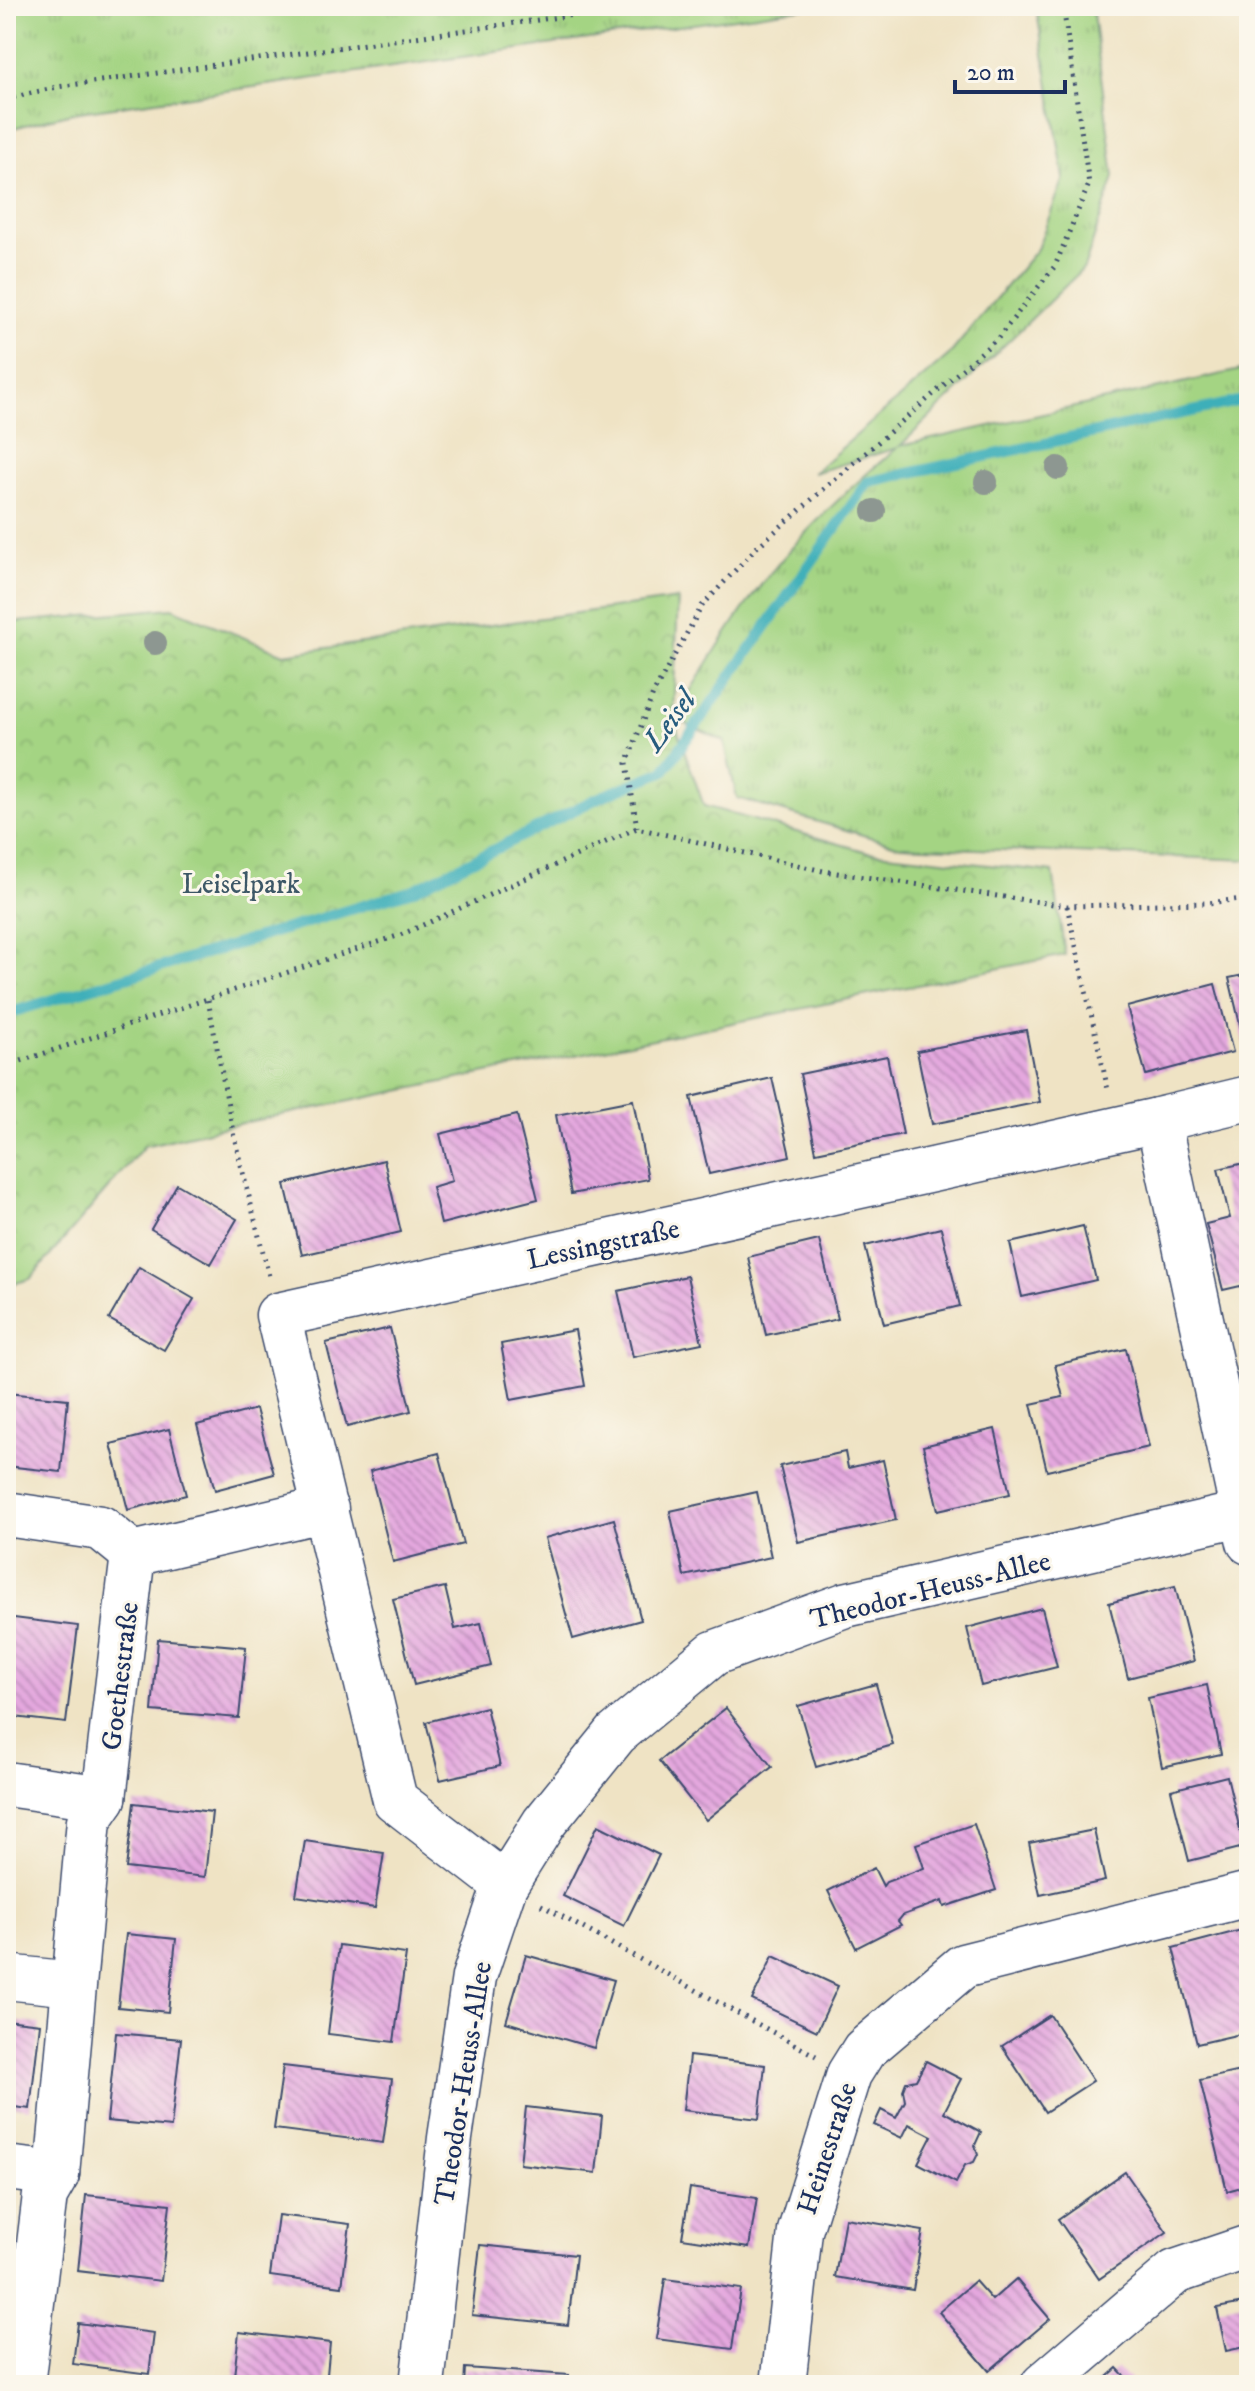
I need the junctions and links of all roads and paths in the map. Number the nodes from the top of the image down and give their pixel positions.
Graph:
1 (638, 6) edge
2 (1063, 6) edge
3 (6, 99) edge
4 (637, 828) junction
5 (1249, 898) edge
6 (1067, 906) junction
7 (208, 1000) junction
8 (6, 1066) edge
9 (1249, 1098) edge
10 (1138, 1125) junction
11 (278, 1315) junction
12 (326, 1509) junction
13 (6, 1514) edge
14 (1247, 1523) edge
15 (133, 1554) junction
16 (6, 1784) edge
17 (104, 1798) junction
18 (505, 1885) junction
19 (1249, 1894) edge
20 (6, 1977) edge
21 (73, 1984) junction
22 (849, 2074) junction
23 (6, 2168) edge
24 (57, 2174) junction
25 (1249, 2247) edge
26 (22, 2385) edge
27 (422, 2385) edge
28 (783, 2385) edge
29 (1043, 2385) edge

1 - 3 path
2 - 4 path
4 - 6 path
4 - 7 path
5 - 6 path
6 - 10 path
7 - 8 path
7 - 11 path
9 - 10 street, Lessingstraße
10 - 11 street, Lessingstraße
10 - 14 street
11 - 12 street
12 - 15 street
12 - 18 street
13 - 15 street
14 - 18 street, Theodor-Heuss-Allee
15 - 17 street, Goethestraße
16 - 17 street
17 - 21 street, Goethestraße
18 - 22 path
18 - 27 street, Theodor-Heuss-Allee
19 - 22 street, Heinestraße
20 - 21 street
21 - 24 street, Goethestraße
22 - 28 street, Heinestraße
23 - 24 street
24 - 26 street, Goethestraße
25 - 29 street

